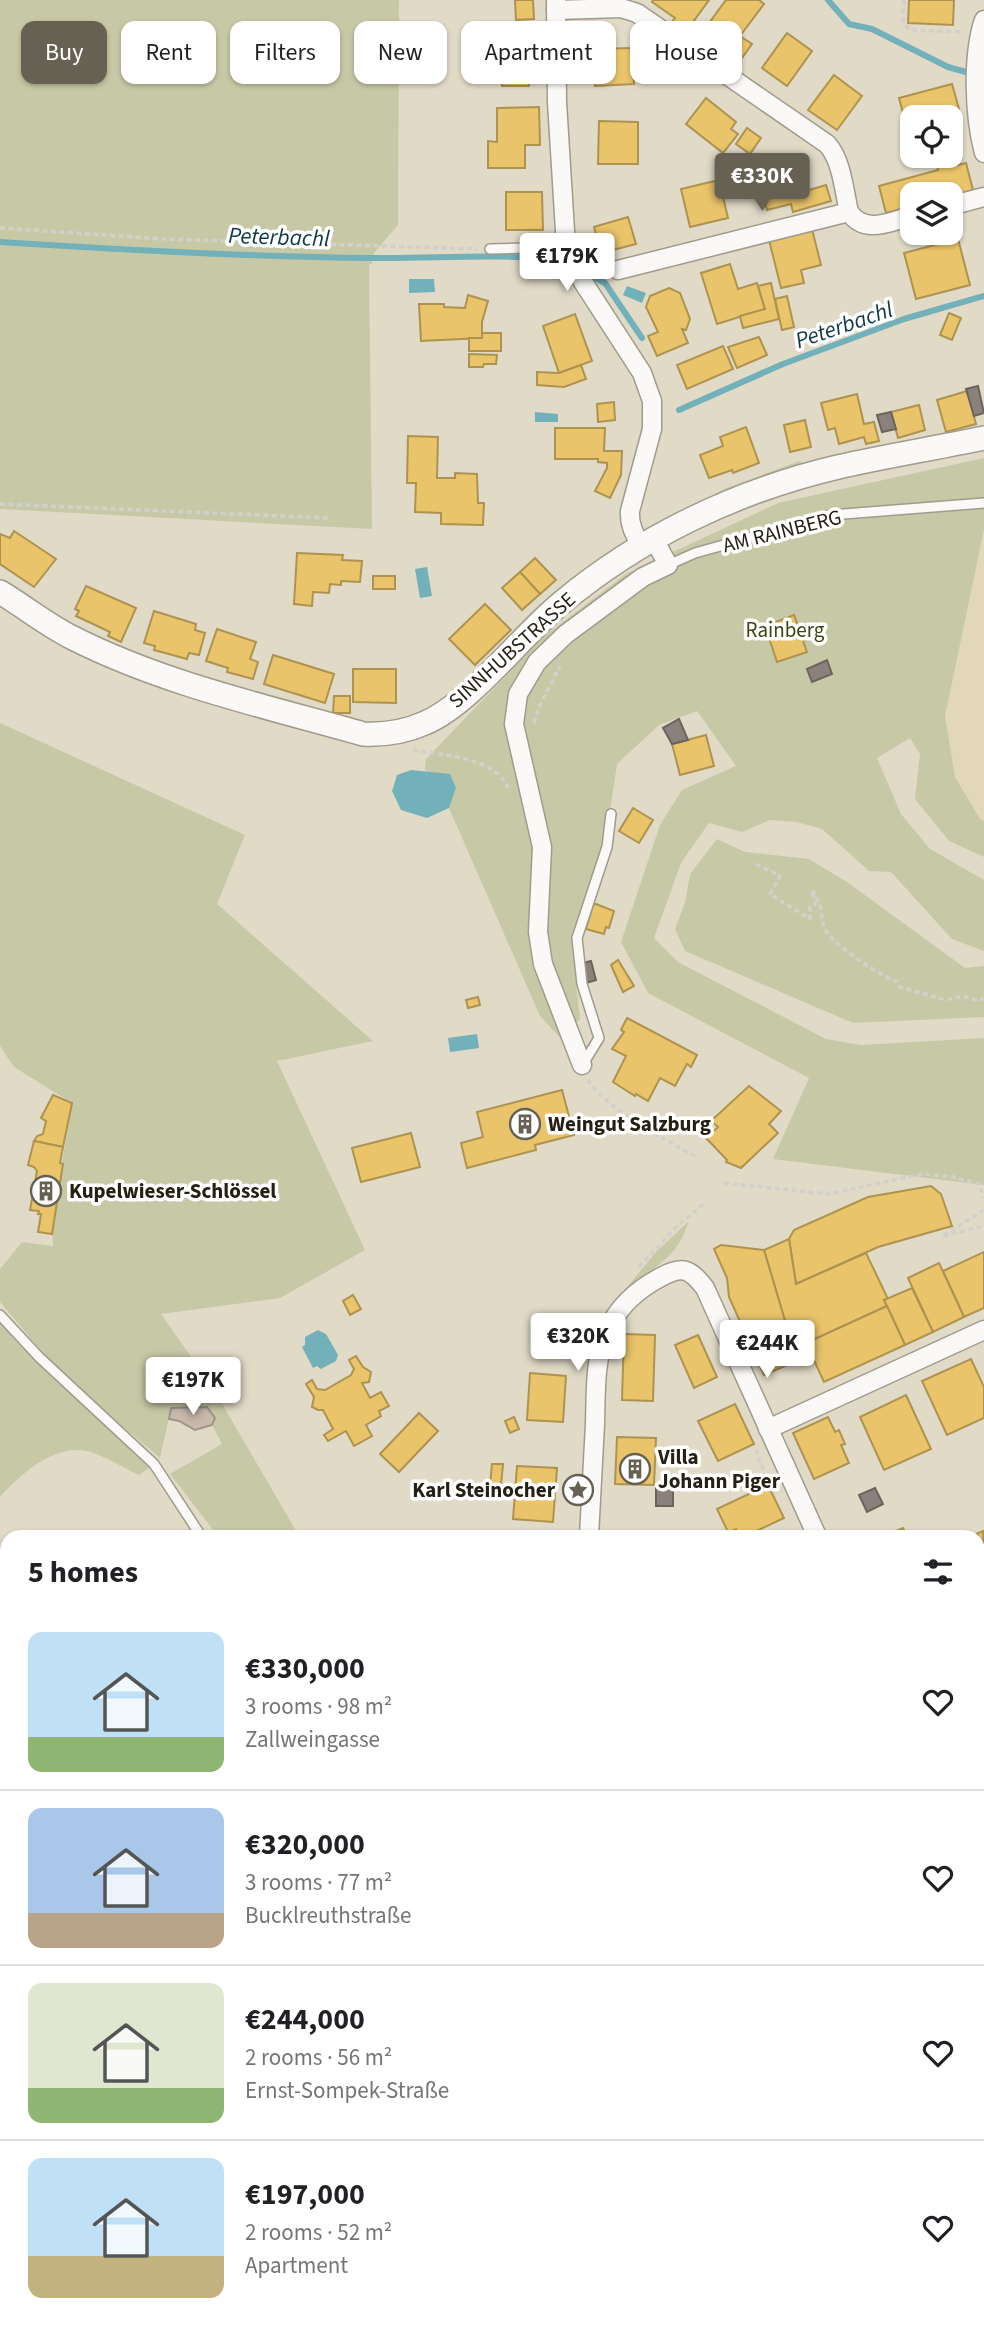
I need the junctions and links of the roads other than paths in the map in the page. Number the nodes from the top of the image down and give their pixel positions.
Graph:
1 (556, 5) edge
2 (982, 27) edge
3 (984, 153) edge
4 (984, 197) edge
5 (963, 203) edge
6 (849, 212) junction
7 (900, 219) edge
8 (566, 247) junction
9 (490, 249) road end
10 (618, 271) dead end
11 (984, 438) edge
12 (984, 503) edge
13 (648, 542) junction
14 (668, 565) junction
15 (0, 592) edge
16 (611, 814) dead end
17 (582, 1065) joint
18 (0, 1315) edge
19 (984, 1330) edge
20 (768, 1429) junction
21 (197, 1530) edge
22 (589, 1530) edge
23 (814, 1530) edge

1 - 6 street
1 - 8 street
2 - 3 street
4 - 5 street
6 - 7 street
6 - 10 street
8 - 9 lane
8 - 13 street
11 - 13 street, SINNHUBSTRASSE
12 - 14 lane, AM RAINBERG
13 - 14 street
13 - 15 street, SINNHUBSTRASSE
14 - 17 street, AM RAINBERG
16 - 17 lane
18 - 21 lane
19 - 20 street
20 - 22 street
20 - 23 street

